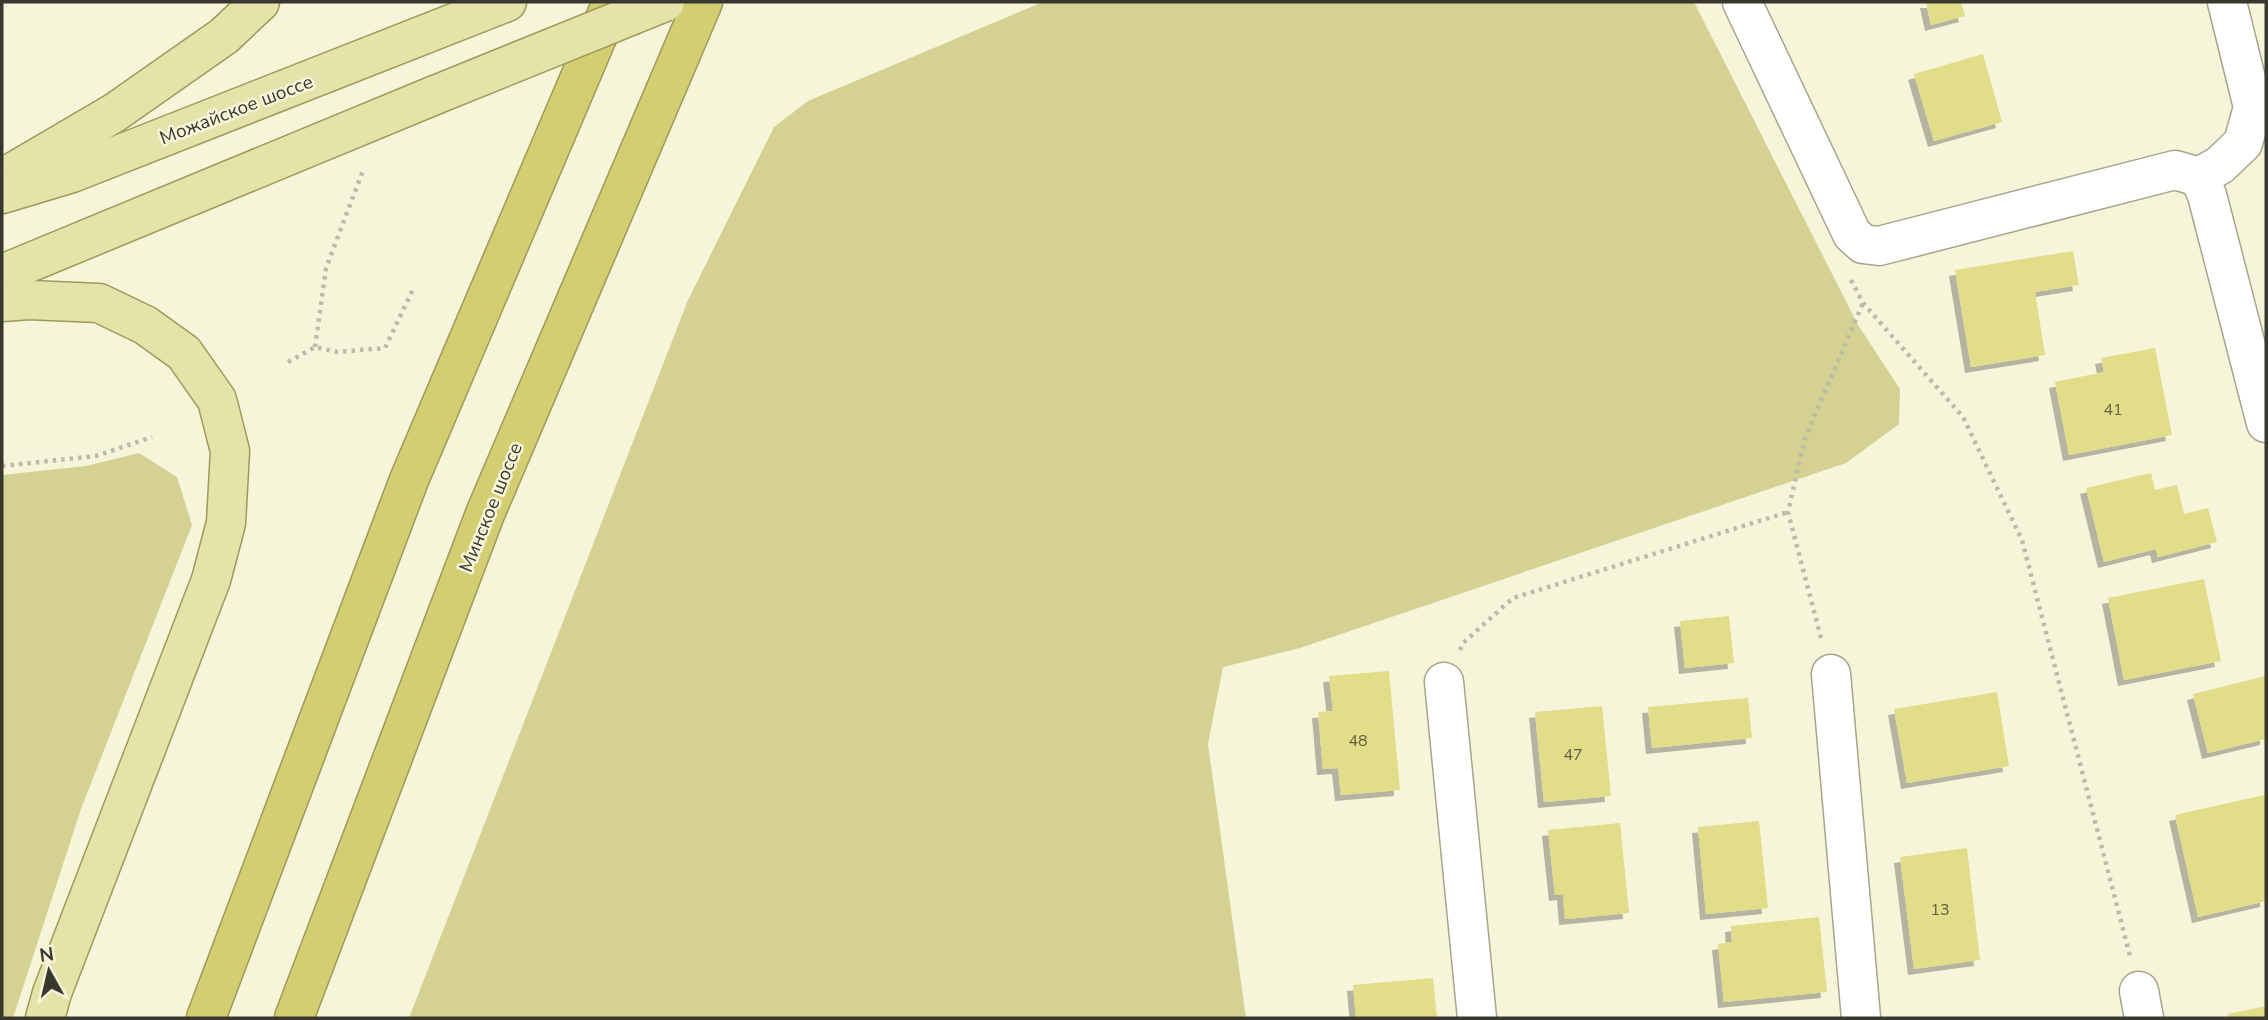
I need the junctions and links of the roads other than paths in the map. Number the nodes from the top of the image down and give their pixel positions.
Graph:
1 (260, 2) edge
2 (507, 2) edge
3 (612, 2) edge
4 (665, 2) edge
5 (702, 2) edge
6 (1742, 2) edge
7 (2227, 2) edge
8 (2199, 177) junction
9 (2, 179) edge
10 (2, 194) edge
11 (2, 274) edge
12 (2, 302) edge
13 (2266, 423) edge
14 (1831, 674) road end
15 (1444, 682) road end
16 (45, 1018) edge
17 (206, 1018) edge
18 (294, 1018) edge
19 (1477, 1018) edge
20 (1861, 1018) edge

1 - 9 main road
2 - 10 main road, Можайское шоссе
3 - 17 highway
4 - 11 main road, bridge
5 - 18 highway, Минское шоссе
6 - 8 street
7 - 8 street
8 - 13 street
12 - 16 main road
14 - 20 street
15 - 19 street

